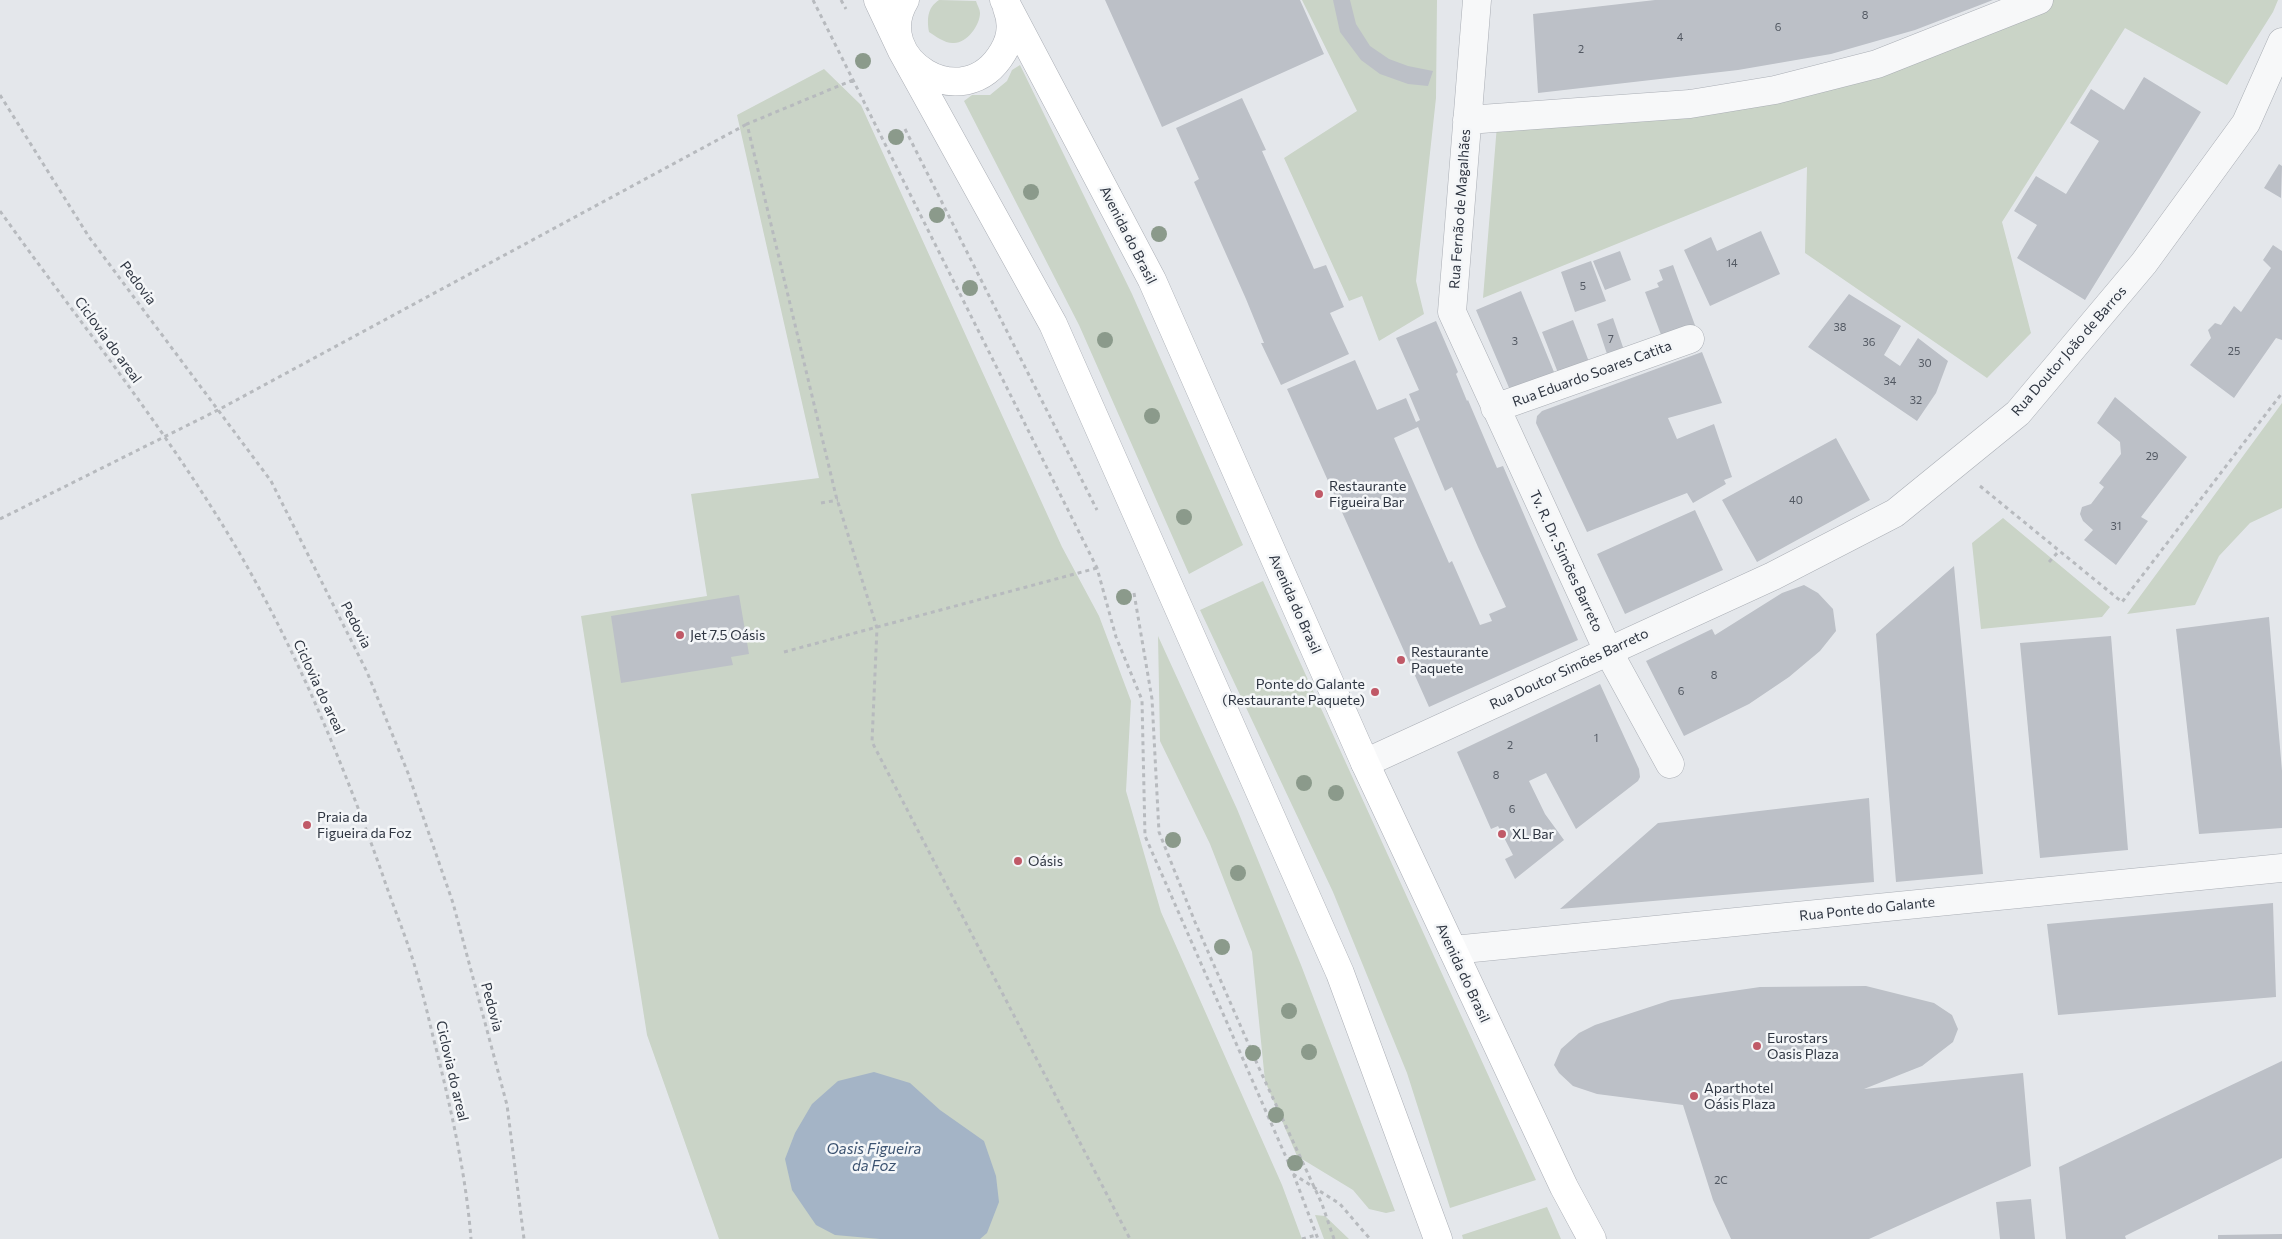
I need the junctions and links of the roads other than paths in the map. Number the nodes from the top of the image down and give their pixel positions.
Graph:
1 (878, 0) edge
2 (905, 0) edge
3 (1004, 0) edge
4 (1476, 0) edge
5 (2039, 0) edge
6 (2282, 42) edge
7 (902, 51) junction
8 (1467, 120) junction
9 (1690, 339) dead end
10 (1495, 408) junction
11 (1773, 576) joint
12 (1608, 651) junction
13 (1365, 763) junction
14 (1670, 764) dead end
15 (2282, 868) edge
16 (1453, 950) junction
17 (1438, 1239) edge
18 (1592, 1239) edge

1 - 7 main road, Avenida do Brasil
2 - 7 main road, Avenida do Brasil
3 - 7 main road, Avenida do Brasil
3 - 13 main road, Avenida do Brasil
4 - 8 street, Rua Fernão de Magalhães
5 - 8 street
6 - 11 street, Rua Doutor João de Barros
7 - 17 main road, Avenida do Brasil
8 - 10 street, Rua Fernão de Magalhães
9 - 10 street, Rua Eduardo Soares Catita
10 - 12 street, Tv. R. Dr. Simões Barreto
11 - 12 street, Rua Doutor Simões Barreto
12 - 13 street, Rua Doutor Simões Barreto
12 - 14 street, Tv. R. Dr. Simões Barreto
13 - 16 main road, Avenida do Brasil
15 - 16 street, Rua Ponte do Galante
16 - 18 main road, Avenida do Brasil

